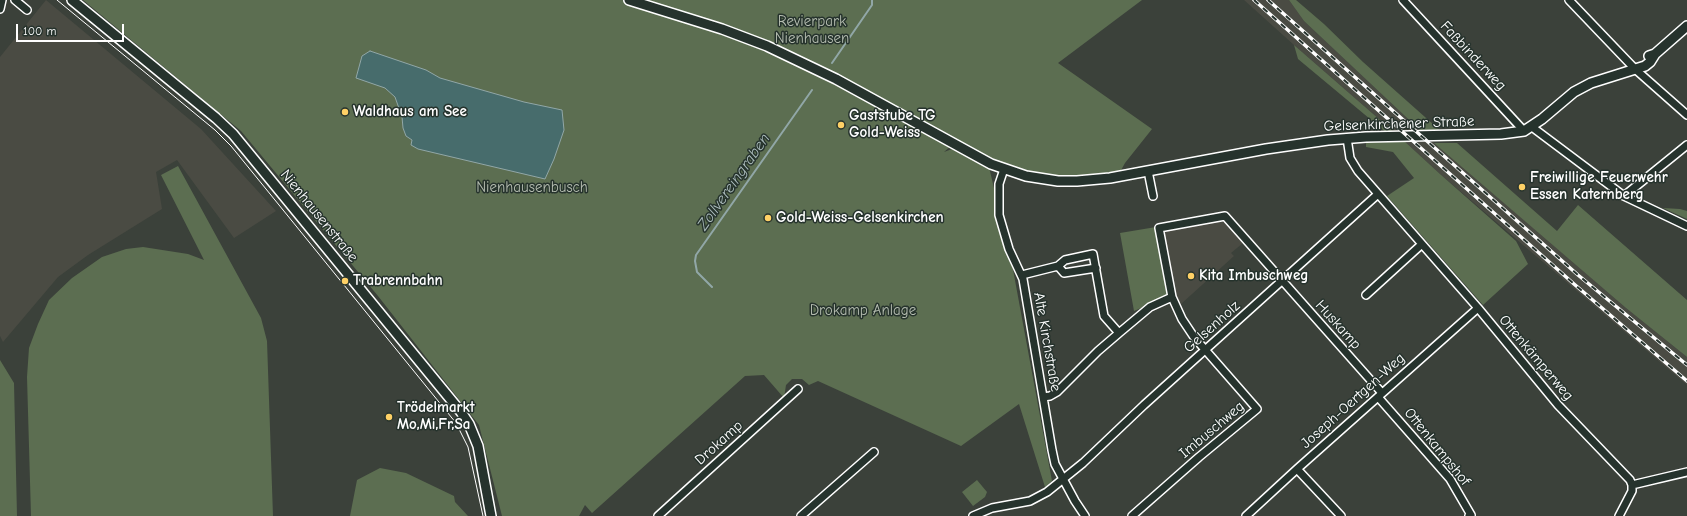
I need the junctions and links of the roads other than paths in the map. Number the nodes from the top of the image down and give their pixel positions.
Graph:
1 (2, 0) edge
2 (15, 0) edge
3 (72, 0) edge
4 (629, 0) edge
5 (1403, 0) edge
6 (1569, 0) edge
7 (0, 9) edge
8 (28, 10) dead end
9 (1687, 26) edge
10 (1635, 69) junction
11 (1687, 115) edge
12 (1528, 129) junction
13 (1347, 138) junction
14 (1687, 144) edge
15 (1004, 169) junction
16 (1148, 171) junction
17 (1378, 194) junction
18 (1153, 196) dead end
19 (1624, 196) junction
20 (1687, 226) edge
21 (1159, 228) joint
22 (1422, 244) junction
23 (1058, 266) junction
24 (1096, 268) junction
25 (1022, 275) junction
26 (1282, 282) junction
27 (1366, 295) dead end
28 (1172, 298) junction
29 (1478, 308) junction
30 (1119, 333) junction
31 (1206, 350) junction
32 (798, 389) dead end
33 (1380, 395) junction
34 (1043, 397) junction
35 (874, 452) dead end
36 (1297, 469) junction
37 (1687, 472) edge
38 (1063, 478) junction
39 (1632, 485) junction
40 (491, 516) edge
41 (658, 516) edge
42 (801, 516) edge
43 (973, 516) edge
44 (1085, 516) edge
45 (1132, 516) edge
46 (1246, 516) edge
47 (1341, 516) edge
48 (1469, 516) edge
49 (1619, 516) edge

1 - 7 street
2 - 8 street
3 - 40 street, Nienhausenstraße
4 - 15 street, Gelsenkirchener Straße
5 - 12 street, Faßbinderweg
6 - 10 street
9 - 10 street
10 - 11 street
10 - 12 street
12 - 13 street, Gelsenkirchener Straße
12 - 19 street, Faßbinderweg
13 - 16 street, Gelsenkirchener Straße
13 - 17 street, Ottenkämperweg
14 - 19 street
15 - 16 street, Gelsenkirchener Straße
15 - 25 street, Alte Kirchstraße
16 - 18 street
17 - 22 street, Ottenkämperweg
17 - 26 street, Gelsenholz
19 - 20 street, Faßbinderweg
21 - 26 street, Huskamp
21 - 28 street, Imbuschweg
22 - 27 street
22 - 29 street, Ottenkämperweg
23 - 24 street
23 - 24 street
23 - 25 street
24 - 30 street
25 - 34 street, Alte Kirchstraße
26 - 31 street, Gelsenholz
26 - 33 street, Huskamp
28 - 30 street
28 - 31 street, Imbuschweg
29 - 33 street, Joseph-Oertgen-Weg
29 - 39 street, Ottenkämperweg
30 - 34 street
31 - 38 street, Gelsenholz
31 - 45 street, Imbuschweg
32 - 41 street, Drokamp
33 - 36 street, Joseph-Oertgen-Weg
33 - 48 street, Ottenkampshof
34 - 38 street, Alte Kirchstraße
35 - 42 street
36 - 46 street, Joseph-Oertgen-Weg
36 - 47 street
37 - 39 street
38 - 43 street, Gelsenholz
38 - 44 street, Alte Kirchstraße
39 - 49 street

